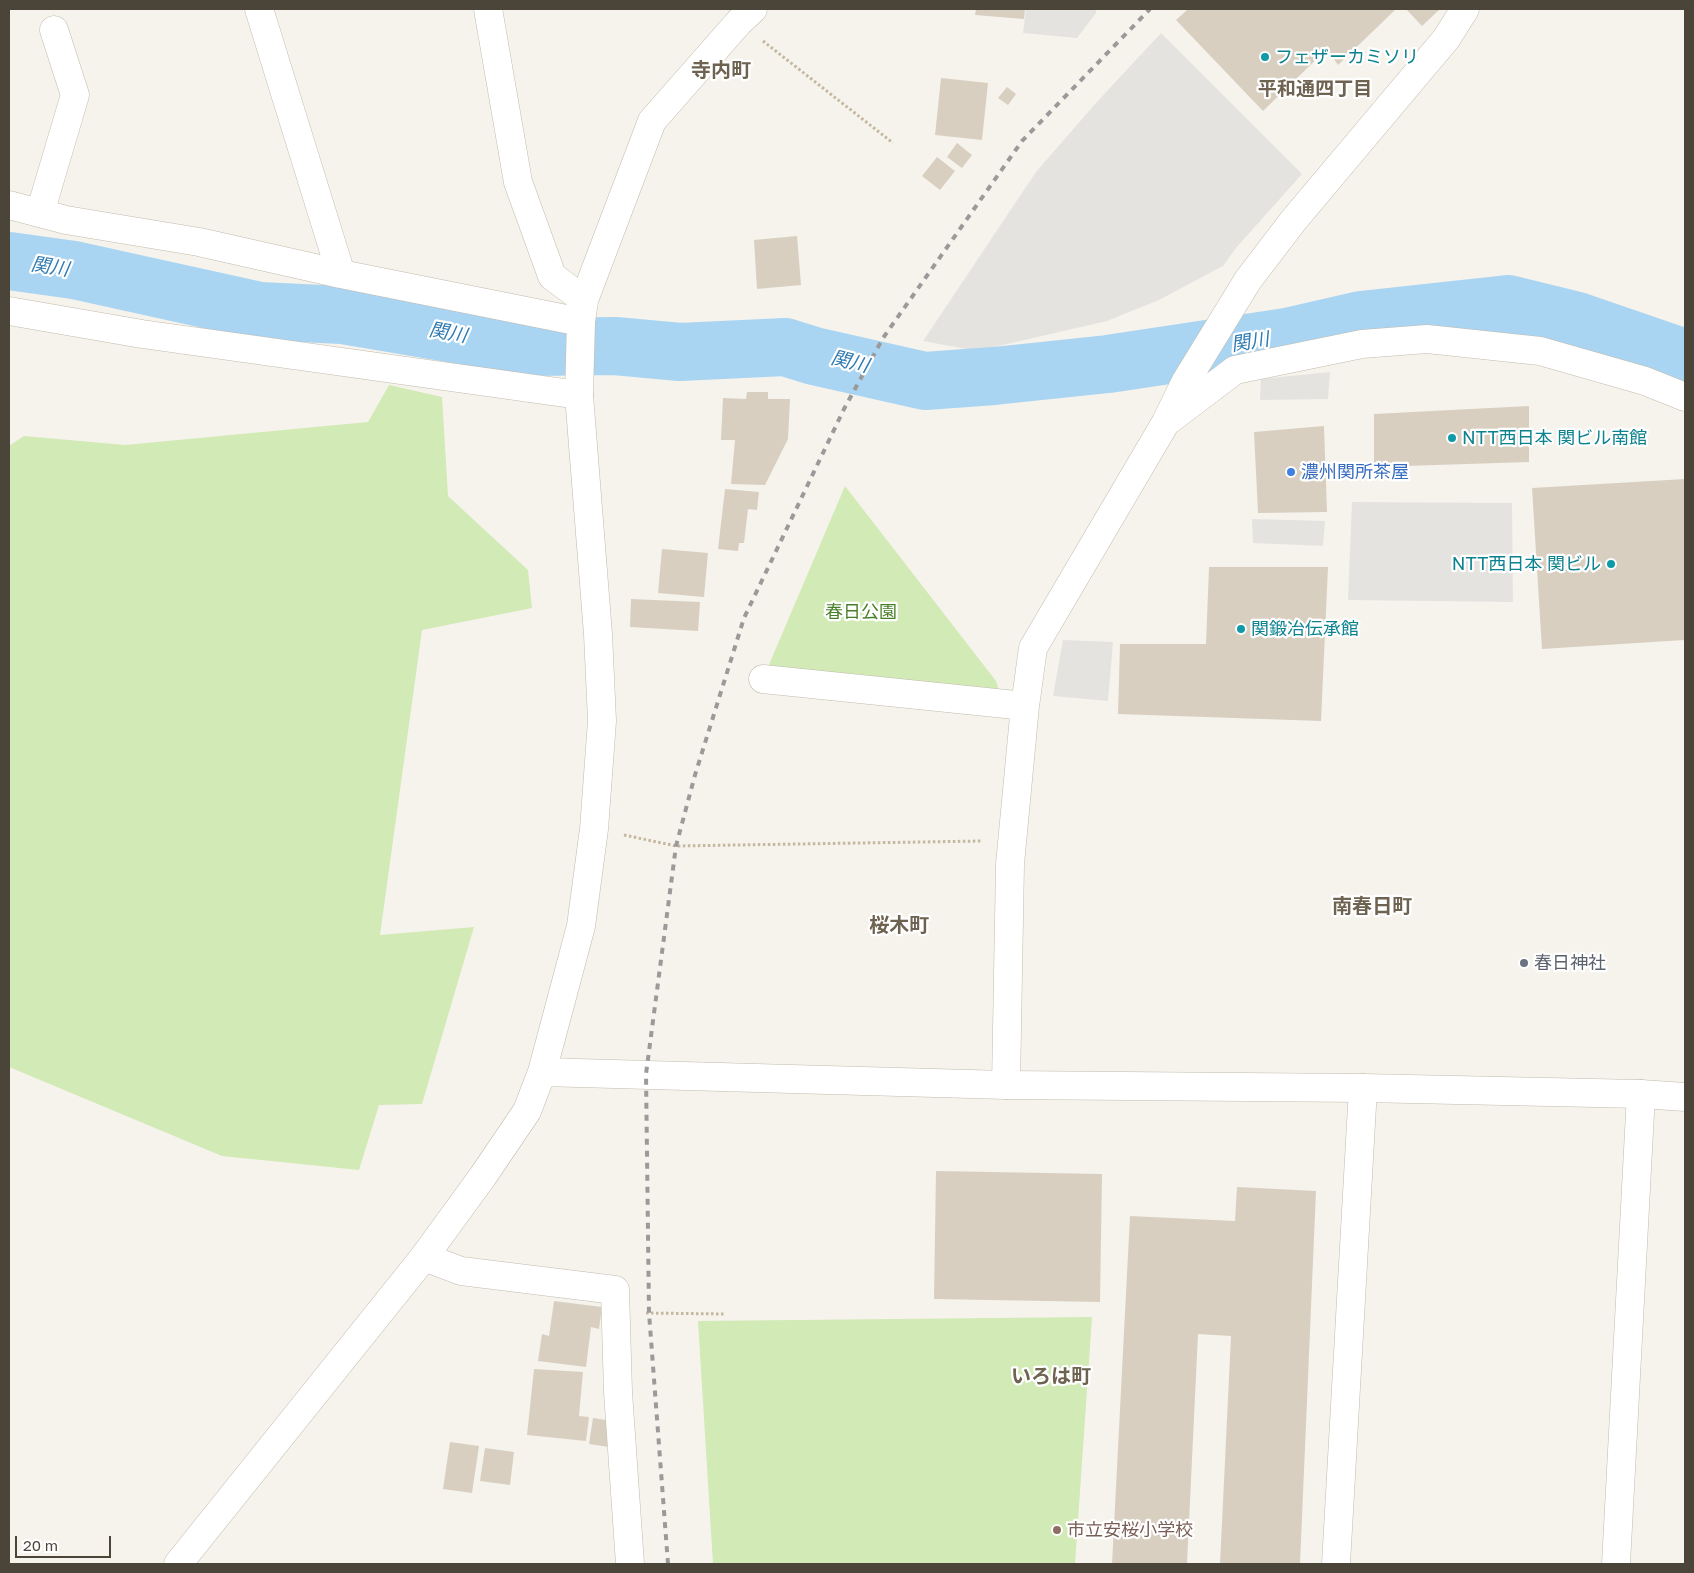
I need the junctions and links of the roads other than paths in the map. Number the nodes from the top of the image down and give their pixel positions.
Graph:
1 (259, 9) edge
2 (488, 9) edge
3 (1465, 9) edge
4 (746, 15) edge
5 (54, 30) dead end
6 (9, 205) edge
7 (40, 213) junction
8 (341, 274) junction
9 (9, 311) edge
10 (582, 311) junction
11 (580, 395) junction
12 (1685, 396) edge
13 (1166, 422) junction
14 (763, 680) dead end
15 (1025, 706) junction
16 (542, 1072) junction
17 (1006, 1085) junction
18 (1363, 1088) junction
19 (1640, 1094) junction
20 (1685, 1097) edge
21 (424, 1257) junction
22 (178, 1564) edge
23 (630, 1564) edge
24 (1336, 1564) edge
25 (1616, 1564) edge

1 - 8 street
2 - 10 street
3 - 13 street
4 - 10 street
5 - 7 street
6 - 7 street
7 - 8 street
8 - 10 street
9 - 11 street
10 - 11 street
11 - 16 street
12 - 13 street
13 - 15 street
14 - 15 street
15 - 17 street
16 - 17 street
16 - 21 street
17 - 18 street
18 - 19 street
18 - 24 street
19 - 20 street
19 - 25 street
21 - 22 street
21 - 23 street

